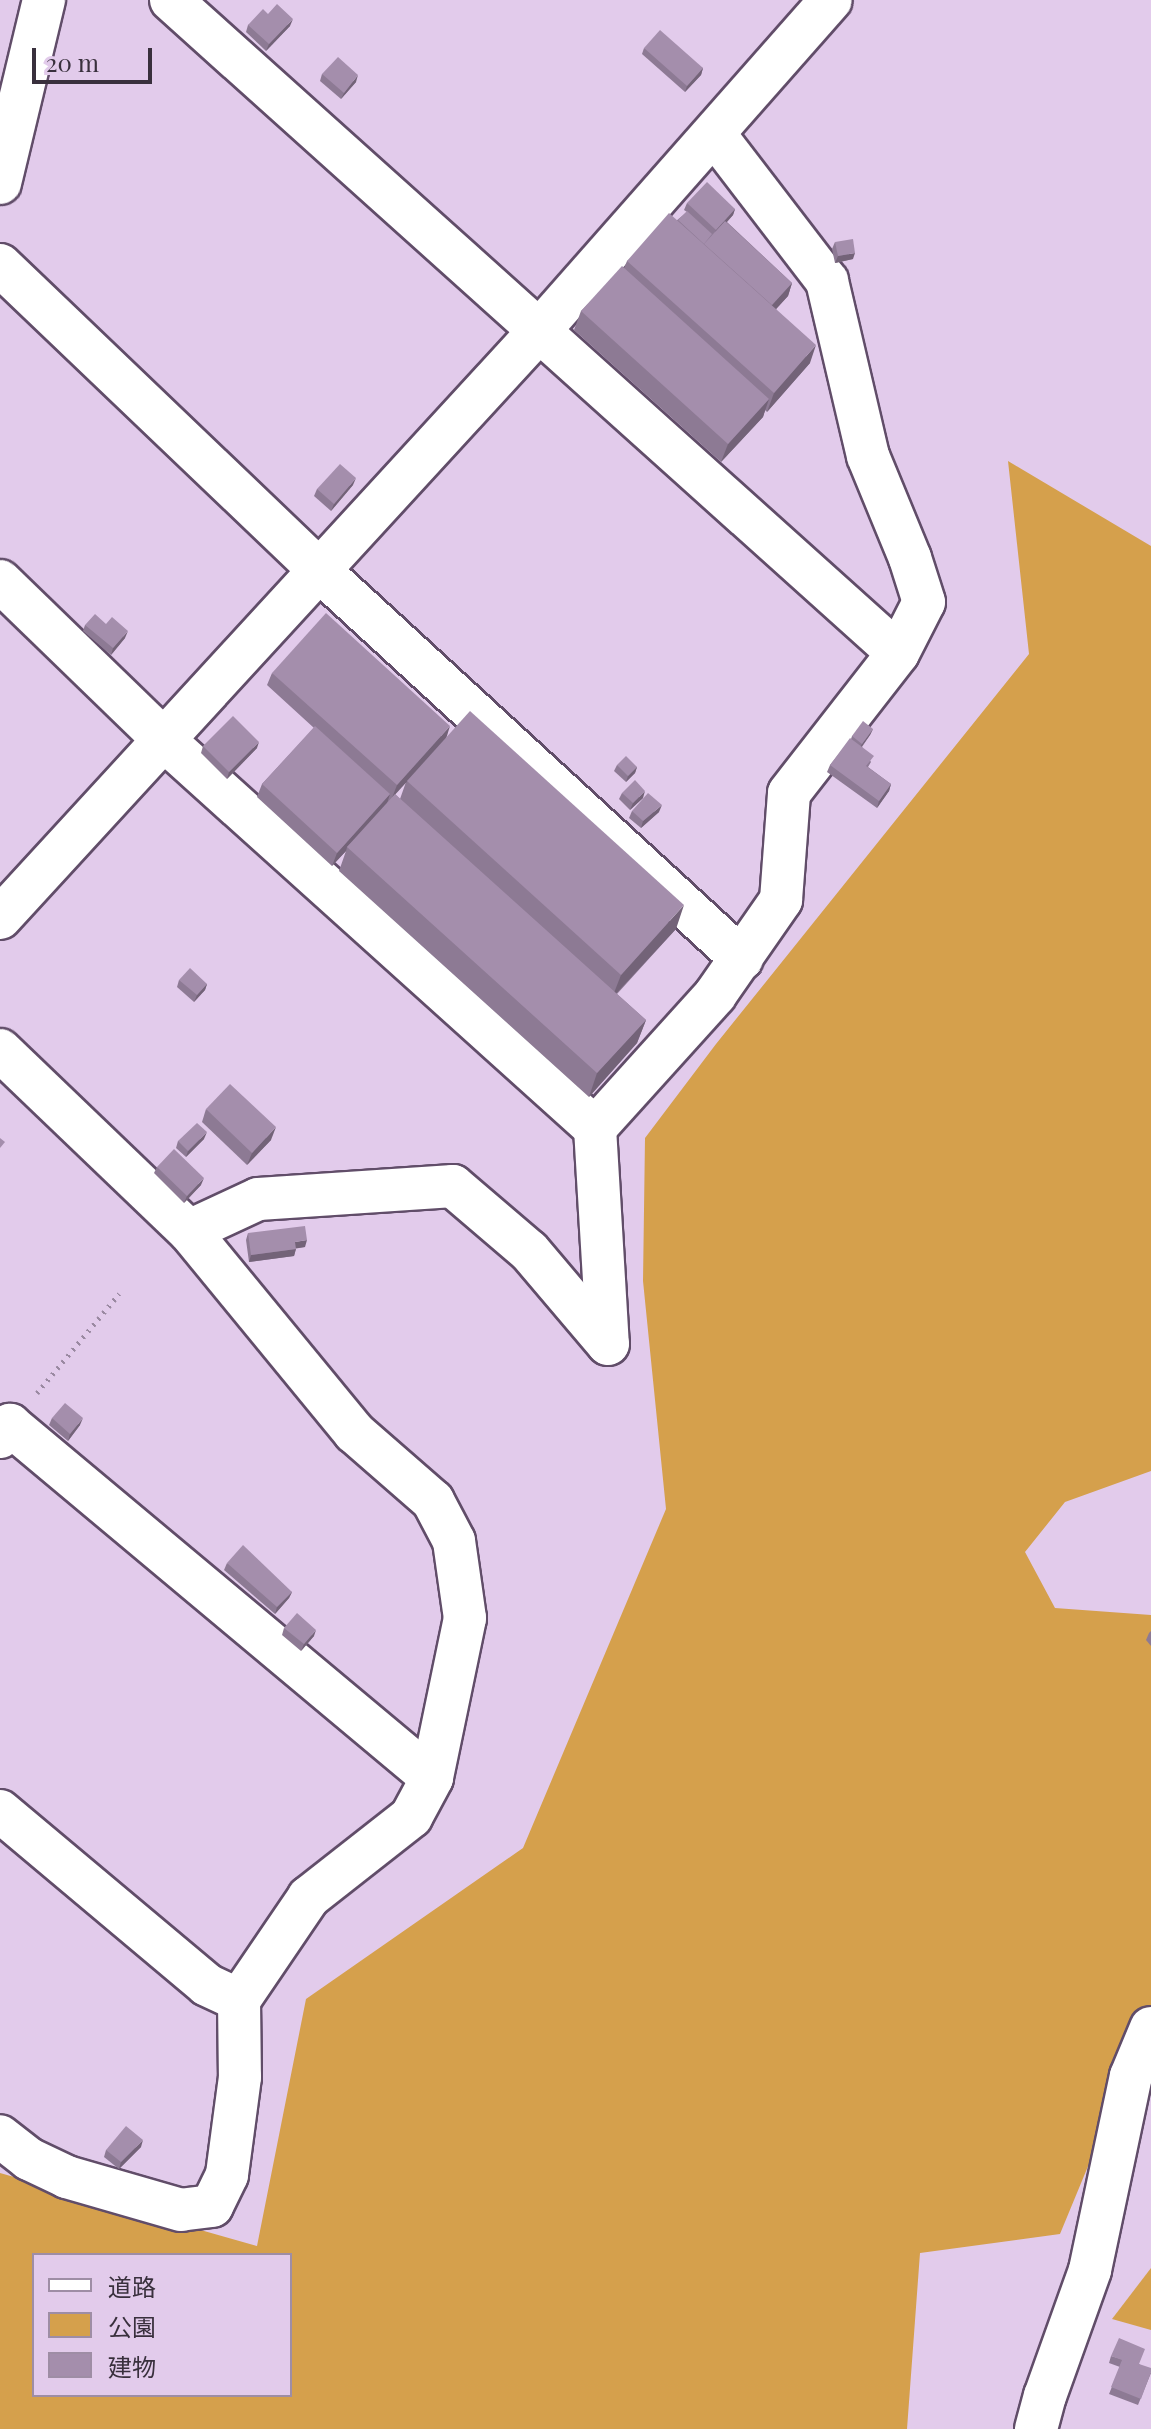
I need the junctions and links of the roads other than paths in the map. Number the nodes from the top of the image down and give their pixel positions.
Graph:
1 (44, 0) edge
2 (171, 0) edge
3 (831, 0) edge
4 (714, 134) junction
5 (0, 183) edge
6 (0, 265) edge
7 (539, 331) junction
8 (320, 571) junction
9 (0, 581) edge
10 (898, 653) junction
11 (165, 741) junction
12 (0, 918) edge
13 (742, 959) junction
14 (0, 1050) edge
15 (595, 1128) junction
16 (189, 1231) junction
17 (5, 1431) edge
18 (432, 1778) junction
19 (0, 1811) edge
20 (239, 2000) junction
21 (1151, 2028) edge
22 (0, 2136) edge
23 (1036, 2429) edge

1 - 5 street
2 - 7 street
3 - 4 street
4 - 7 street
4 - 10 street
6 - 8 street
7 - 8 street
7 - 10 street
8 - 11 street
8 - 13 street
9 - 11 street
10 - 13 street
11 - 12 street
11 - 15 street
13 - 15 street
14 - 16 street
15 - 16 street
16 - 18 street
17 - 18 street
18 - 20 street
19 - 20 street
20 - 22 street
21 - 23 street

